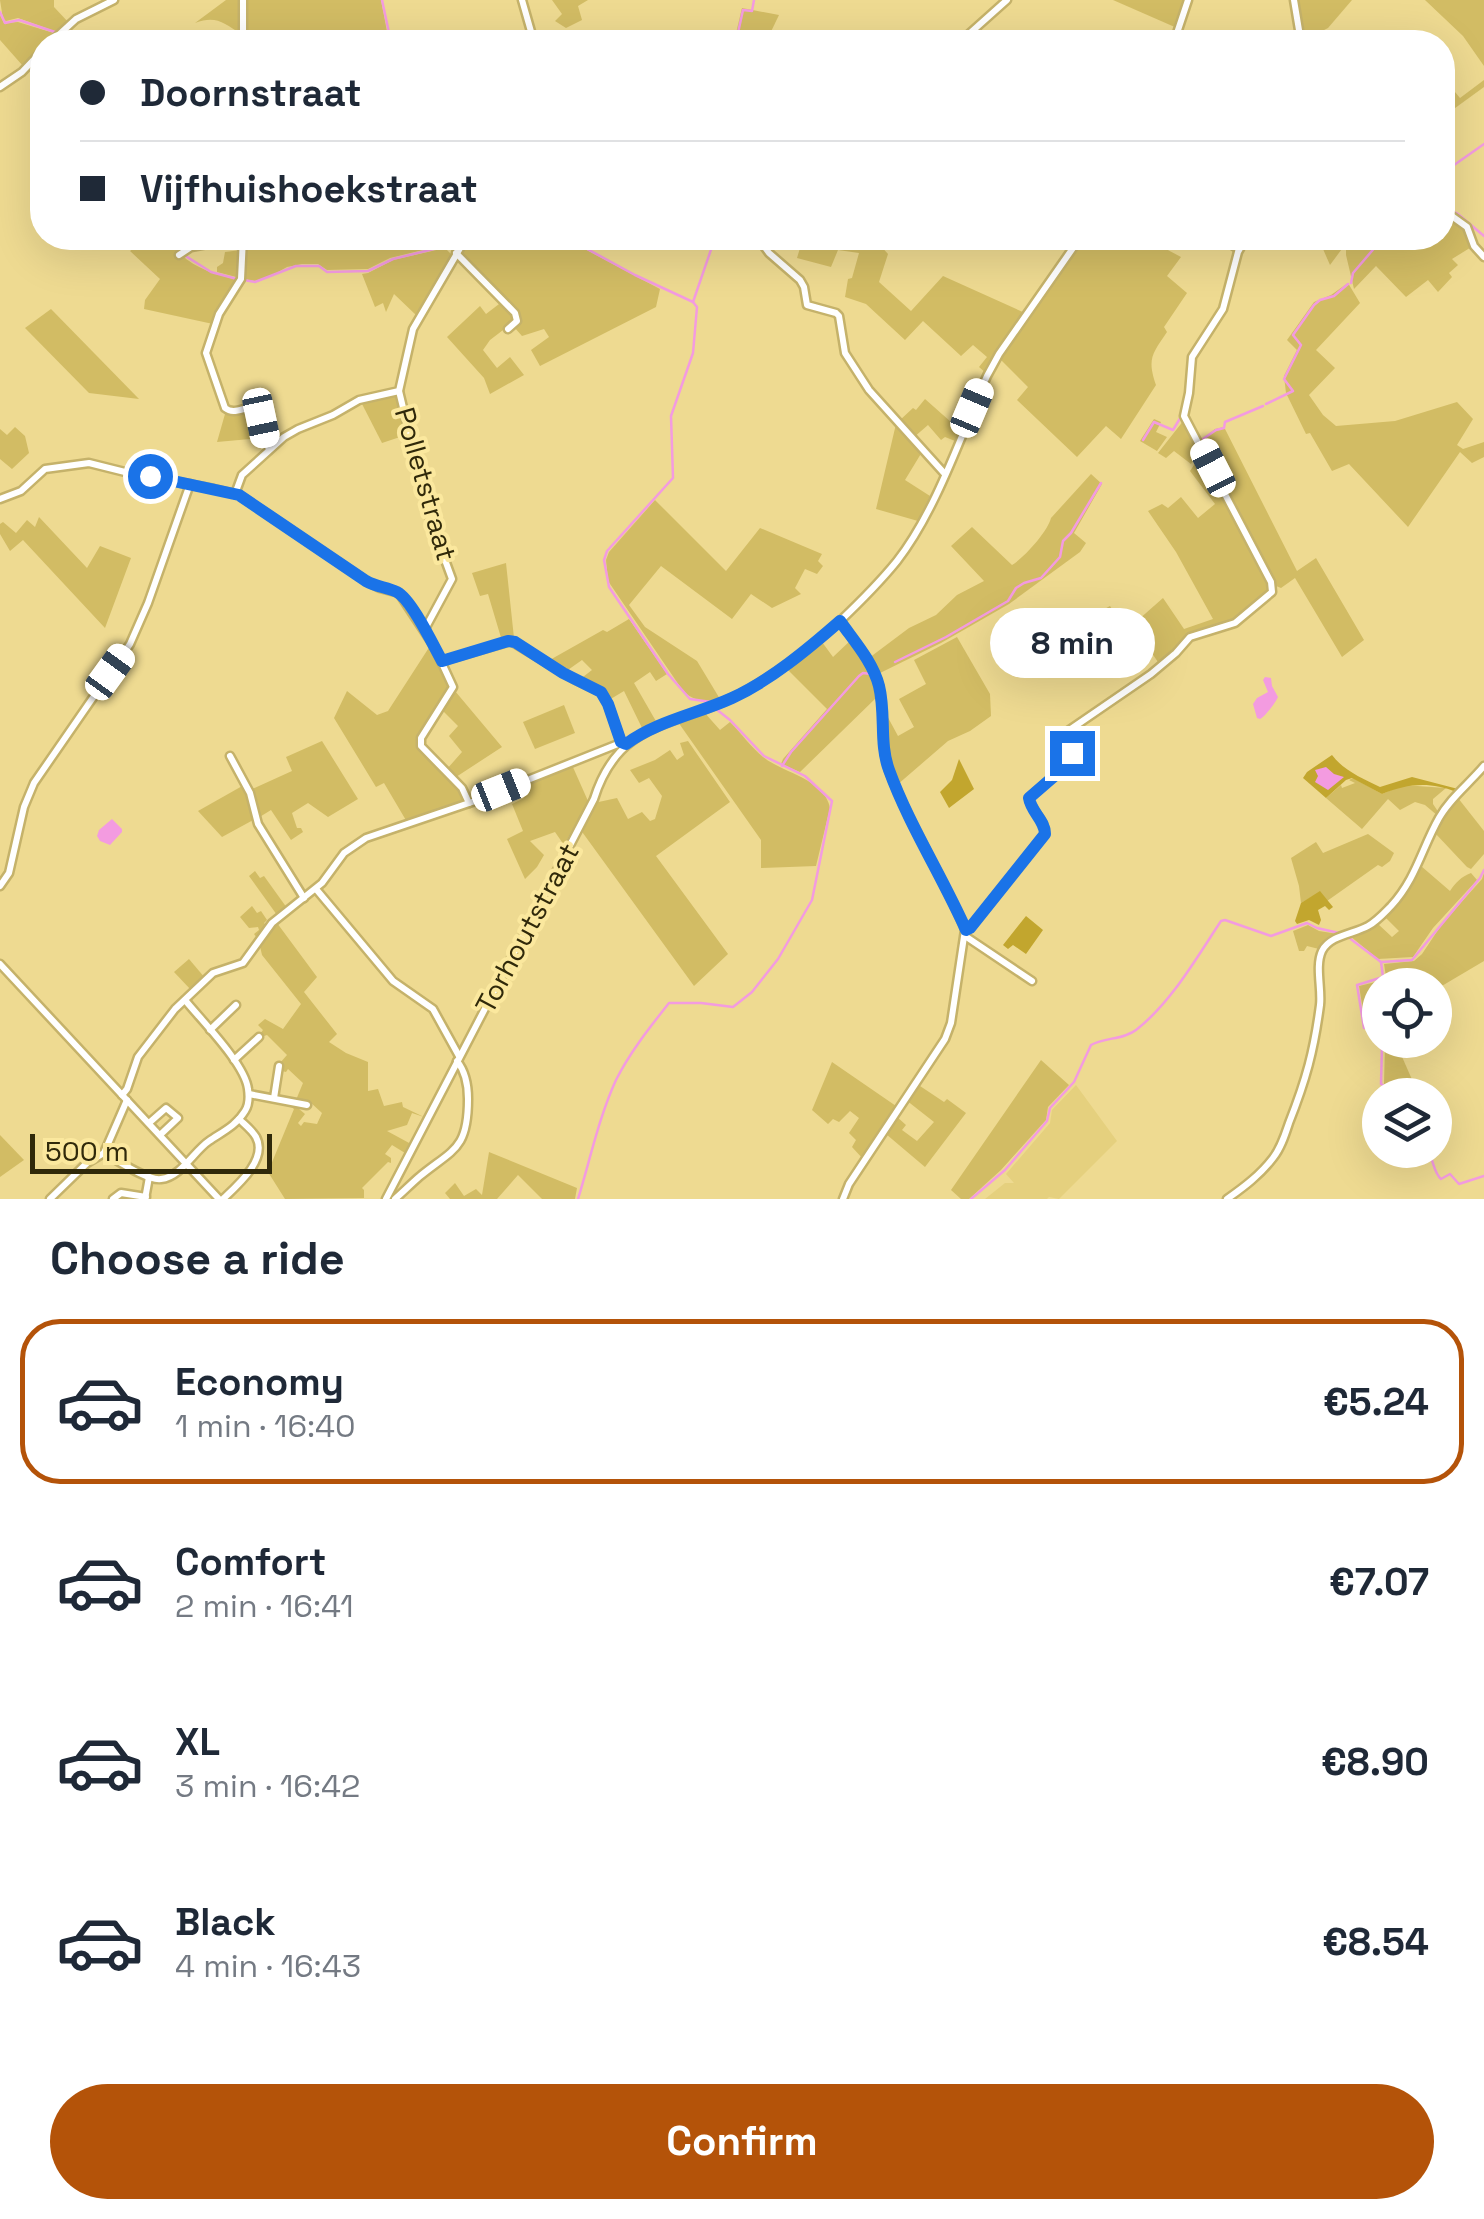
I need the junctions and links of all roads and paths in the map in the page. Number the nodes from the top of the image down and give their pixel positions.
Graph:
1 (114, 0) edge
2 (243, 0) edge
3 (522, 0) edge
4 (1007, 0) edge
5 (1188, 0) edge
6 (1294, 0) edge
7 (64, 30) edge
8 (243, 30) edge
9 (531, 30) edge
10 (973, 30) edge
11 (1178, 30) edge
12 (1299, 30) edge
13 (30, 64) edge
14 (0, 86) edge
15 (1455, 218) edge
16 (186, 250) edge
17 (241, 250) edge
18 (767, 250) edge
19 (1072, 250) edge
20 (1239, 250) edge
21 (458, 251) joint
22 (179, 255) dead end
23 (1484, 257) edge
24 (508, 329) dead end
25 (399, 391) junction
26 (268, 450) junction
27 (944, 473) junction
28 (190, 484) junction
29 (236, 494) junction
30 (0, 499) edge
31 (840, 621) junction
32 (424, 630) junction
33 (442, 661) junction
34 (623, 743) junction
35 (230, 756) dead end
36 (1484, 766) edge
37 (470, 802) junction
38 (0, 886) edge
39 (316, 889) junction
40 (304, 898) junction
41 (965, 933) junction
42 (0, 964) edge
43 (1032, 982) dead end
44 (185, 1000) junction
45 (236, 1006) dead end
46 (210, 1030) junction
47 (260, 1037) dead end
48 (458, 1059) junction
49 (234, 1060) junction
50 (279, 1066) dead end
51 (249, 1094) junction
52 (125, 1098) junction
53 (274, 1098) junction
54 (307, 1105) dead end
55 (238, 1119) junction
56 (149, 1123) junction
57 (160, 1135) junction
58 (104, 1153) junction
59 (186, 1163) junction
60 (150, 1177) junction
61 (145, 1198) edge
62 (50, 1199) edge
63 (113, 1199) edge
64 (221, 1199) edge
65 (386, 1199) edge
66 (395, 1199) edge
67 (843, 1199) edge
68 (1227, 1199) edge

1 - 7 street
2 - 8 street
3 - 9 street
4 - 10 street
5 - 11 street
6 - 12 street
13 - 14 street
15 - 23 street
16 - 22 street
17 - 26 street
18 - 27 street
19 - 27 street
20 - 41 street
21 - 24 street
21 - 25 street, Polletstraat
25 - 26 street, Polletstraat
25 - 32 street, Polletstraat
26 - 29 street, Polletstraat
27 - 31 street
28 - 29 street
28 - 30 street
28 - 38 street
29 - 32 street
31 - 34 street
31 - 41 street
32 - 33 street
33 - 34 street
33 - 37 street
34 - 37 street
34 - 48 street, Torhoutstraat
35 - 40 street
36 - 68 street
37 - 39 street
39 - 40 street
39 - 48 street
40 - 44 street
41 - 43 street
41 - 67 street
42 - 52 street
44 - 46 street
44 - 52 street
45 - 46 street
46 - 49 street
47 - 49 street
48 - 65 street, Torhoutstraat
48 - 66 street
49 - 51 street
50 - 53 street
51 - 53 street
51 - 55 street
52 - 56 street
52 - 58 street
53 - 54 street
55 - 59 street
55 - 64 street
56 - 57 street
56 - 57 street
57 - 59 street
58 - 60 street
58 - 62 street
59 - 60 street
59 - 64 street
60 - 61 street
61 - 63 street

